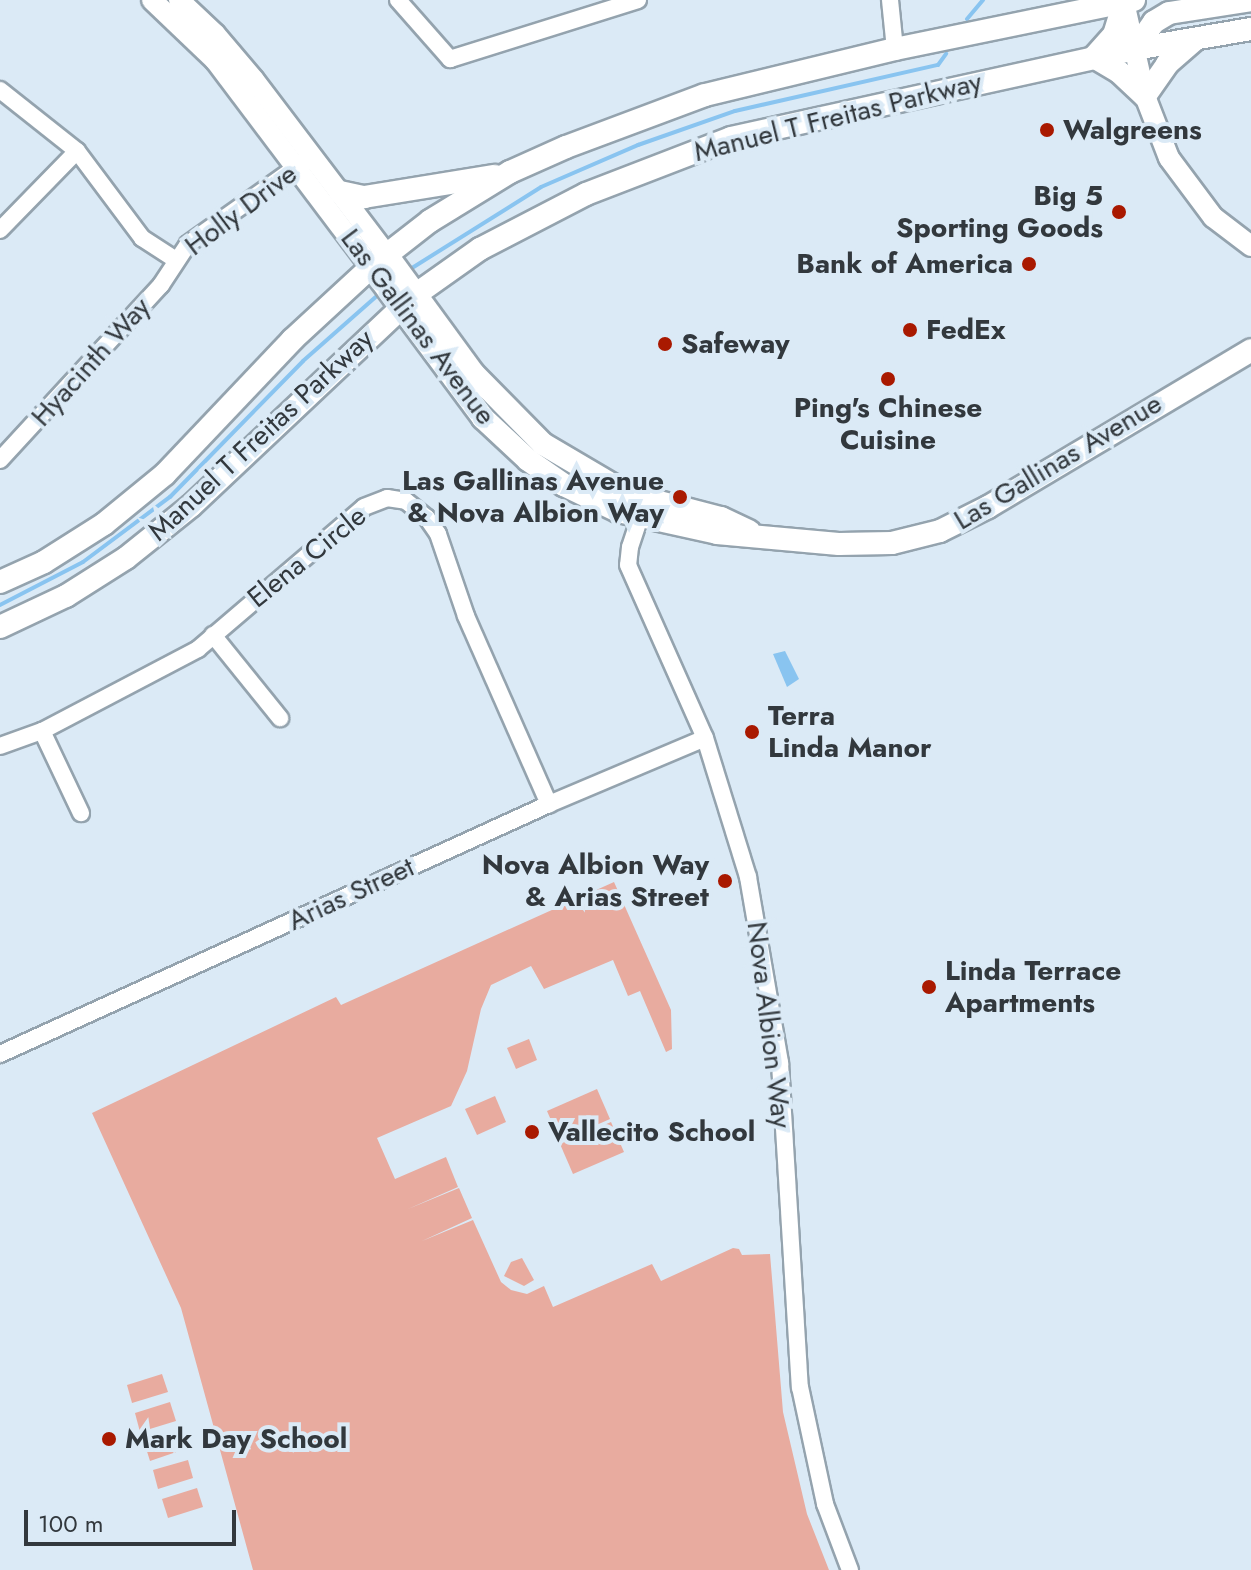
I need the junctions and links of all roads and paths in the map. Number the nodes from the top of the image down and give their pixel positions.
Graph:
1 (152, 0) edge
2 (179, 0) edge
3 (398, 0) edge
4 (638, 0) edge
5 (890, 0) edge
6 (1251, 0) edge
7 (1128, 1) edge
8 (1074, 7) edge
9 (1251, 29) edge
10 (1196, 39) junction
11 (895, 49) junction
12 (1135, 49) junction
13 (1094, 57) junction
14 (0, 90) edge
15 (1145, 96) junction
16 (77, 151) junction
17 (305, 161) junction
18 (510, 172) junction
19 (340, 192) junction
20 (0, 230) edge
21 (1251, 246) edge
22 (176, 260) junction
23 (393, 281) junction
24 (1251, 350) edge
25 (523, 427) junction
26 (508, 445) junction
27 (0, 460) edge
28 (643, 508) junction
29 (0, 582) edge
30 (0, 627) edge
31 (213, 635) junction
32 (280, 718) dead end
33 (42, 731) junction
34 (705, 738) junction
35 (0, 746) edge
36 (549, 804) junction
37 (81, 813) dead end
38 (0, 1054) edge
39 (850, 1570) edge

1 - 17 street, Las Gallinas Avenue
2 - 17 street, Las Gallinas Avenue
3 - 4 street
5 - 11 street
6 - 12 main road
7 - 8 main road, Manuel T Freitas Parkway
7 - 12 street
7 - 13 main road
8 - 11 main road, Manuel T Freitas Parkway
9 - 10 main road, Manuel T Freitas Parkway
10 - 12 main road, Manuel T Freitas Parkway
10 - 15 main road
11 - 18 main road, Manuel T Freitas Parkway
12 - 13 main road, Manuel T Freitas Parkway
12 - 15 street
13 - 15 main road
13 - 23 main road, Manuel T Freitas Parkway
14 - 16 street, Holly Drive
15 - 21 street
16 - 20 street
16 - 22 street, Holly Drive
17 - 19 street, Las Gallinas Avenue
17 - 22 street, Holly Drive
17 - 23 street, Las Gallinas Avenue
18 - 19 main road
18 - 23 main road, Manuel T Freitas Parkway
19 - 23 street, Las Gallinas Avenue
22 - 27 street, Hyacinth Way
23 - 25 main road, Las Gallinas Avenue
23 - 26 main road, Las Gallinas Avenue
23 - 29 main road, Manuel T Freitas Parkway
23 - 30 main road, Manuel T Freitas Parkway
24 - 28 main road, Las Gallinas Avenue
25 - 26 main road
25 - 28 main road, Las Gallinas Avenue
26 - 28 main road, Las Gallinas Avenue
28 - 34 street, Nova Albion Way
31 - 32 street
31 - 33 street, Elena Circle
31 - 36 street, Elena Circle
33 - 35 street, Elena Circle
33 - 37 street
34 - 36 street, Arias Street
34 - 39 street, Nova Albion Way
36 - 38 street, Arias Street

